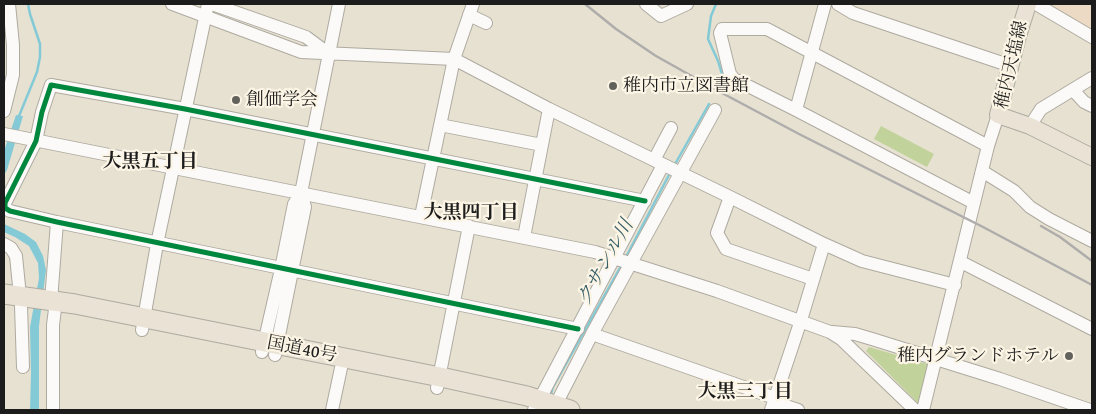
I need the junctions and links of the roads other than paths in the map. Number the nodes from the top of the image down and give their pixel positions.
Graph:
1 (9, 4) edge
2 (172, 4) edge
3 (338, 4) edge
4 (646, 4) edge
5 (687, 4) edge
6 (825, 4) edge
7 (838, 4) edge
8 (1028, 4) edge
9 (1036, 4) edge
10 (208, 8) edge
11 (471, 10) edge
12 (7, 23) edge
13 (486, 23) dead end
14 (1092, 37) edge
15 (812, 52) junction
16 (329, 54) junction
17 (454, 59) junction
18 (1011, 66) junction
19 (1092, 78) edge
20 (1073, 90) junction
21 (1092, 106) edge
22 (185, 109) junction
23 (549, 109) junction
24 (715, 110) dead end
25 (796, 110) junction
26 (4, 111) edge
27 (998, 115) junction
28 (440, 125) junction
29 (1030, 126) junction
30 (671, 128) dead end
31 (4, 134) edge
32 (313, 135) junction
33 (32, 140) junction
34 (542, 144) junction
35 (988, 146) junction
36 (1092, 157) edge
37 (433, 159) junction
38 (173, 167) junction
39 (668, 167) junction
40 (982, 171) junction
41 (536, 179) junction
42 (301, 193) junction
43 (730, 197) junction
44 (645, 201) junction
45 (974, 203) junction
46 (421, 216) junction
47 (57, 222) junction
48 (469, 226) junction
49 (524, 236) junction
50 (1092, 241) edge
51 (4, 244) edge
52 (157, 244) junction
53 (824, 244) junction
54 (622, 260) junction
55 (961, 262) junction
56 (287, 270) junction
57 (813, 278) junction
58 (955, 285) junction
59 (33, 303) edge
60 (453, 303) junction
61 (801, 320) junction
62 (143, 324) junction
63 (578, 328) junction
64 (1092, 328) edge
65 (830, 332) junction
66 (592, 334) junction
67 (269, 349) junction
68 (936, 360) junction
69 (23, 367) dead end
70 (341, 368) junction
71 (439, 383) junction
72 (773, 403) edge
73 (1051, 404) edge
74 (547, 406) edge
75 (53, 410) edge
76 (332, 410) edge
77 (798, 410) edge
78 (915, 410) edge
79 (923, 410) edge
80 (1090, 410) edge

1 - 12 street
2 - 10 street
3 - 16 street
4 - 5 street
6 - 15 street
7 - 18 street
8 - 18 main road, 稚内天塩線
9 - 14 street
10 - 16 street
10 - 22 street
11 - 13 street
11 - 17 street
12 - 26 street
15 - 25 street
15 - 25 street
15 - 35 street
16 - 17 street
16 - 32 street
17 - 23 street
17 - 28 street
18 - 27 main road, 稚内天塩線
19 - 20 street
20 - 21 street
20 - 29 street
22 - 32 street
22 - 33 street
22 - 38 street
23 - 34 street
23 - 39 street
24 - 39 street
25 - 45 street
27 - 29 main road, 稚内天塩線
27 - 35 street
28 - 34 street
28 - 37 street
29 - 36 main road, 稚内天塩線
30 - 39 street
31 - 33 street
32 - 37 street
32 - 42 street
33 - 38 street
33 - 47 street
34 - 41 street
35 - 40 street
37 - 41 street
37 - 46 street
38 - 42 street
38 - 52 street
39 - 43 street
39 - 44 street
39 - 54 street
40 - 45 street
40 - 50 street
41 - 44 street
41 - 49 street
42 - 46 street
42 - 56 street
43 - 53 street
43 - 57 street
44 - 54 street
45 - 55 street
46 - 48 street
47 - 52 street
47 - 59 street
48 - 49 street
48 - 60 street
49 - 54 street
51 - 59 street
52 - 56 street
52 - 62 street
53 - 57 street
53 - 58 street
54 - 61 street
54 - 63 street
54 - 66 street
55 - 58 street
55 - 64 street
56 - 60 street
56 - 67 street
57 - 61 street
58 - 68 street
59 - 62 highway, 国道40号
59 - 69 street
59 - 75 street
60 - 63 street
60 - 71 street
61 - 65 street
61 - 72 street
62 - 67 highway, 国道40号
63 - 74 street
65 - 68 street
65 - 78 street
66 - 72 street
66 - 74 street
67 - 70 highway, 国道40号
67 - 71 highway, 国道40号
68 - 73 street
68 - 79 street
70 - 71 highway, 国道40号
70 - 76 street
71 - 74 highway, 国道40号
72 - 77 street
73 - 80 street

